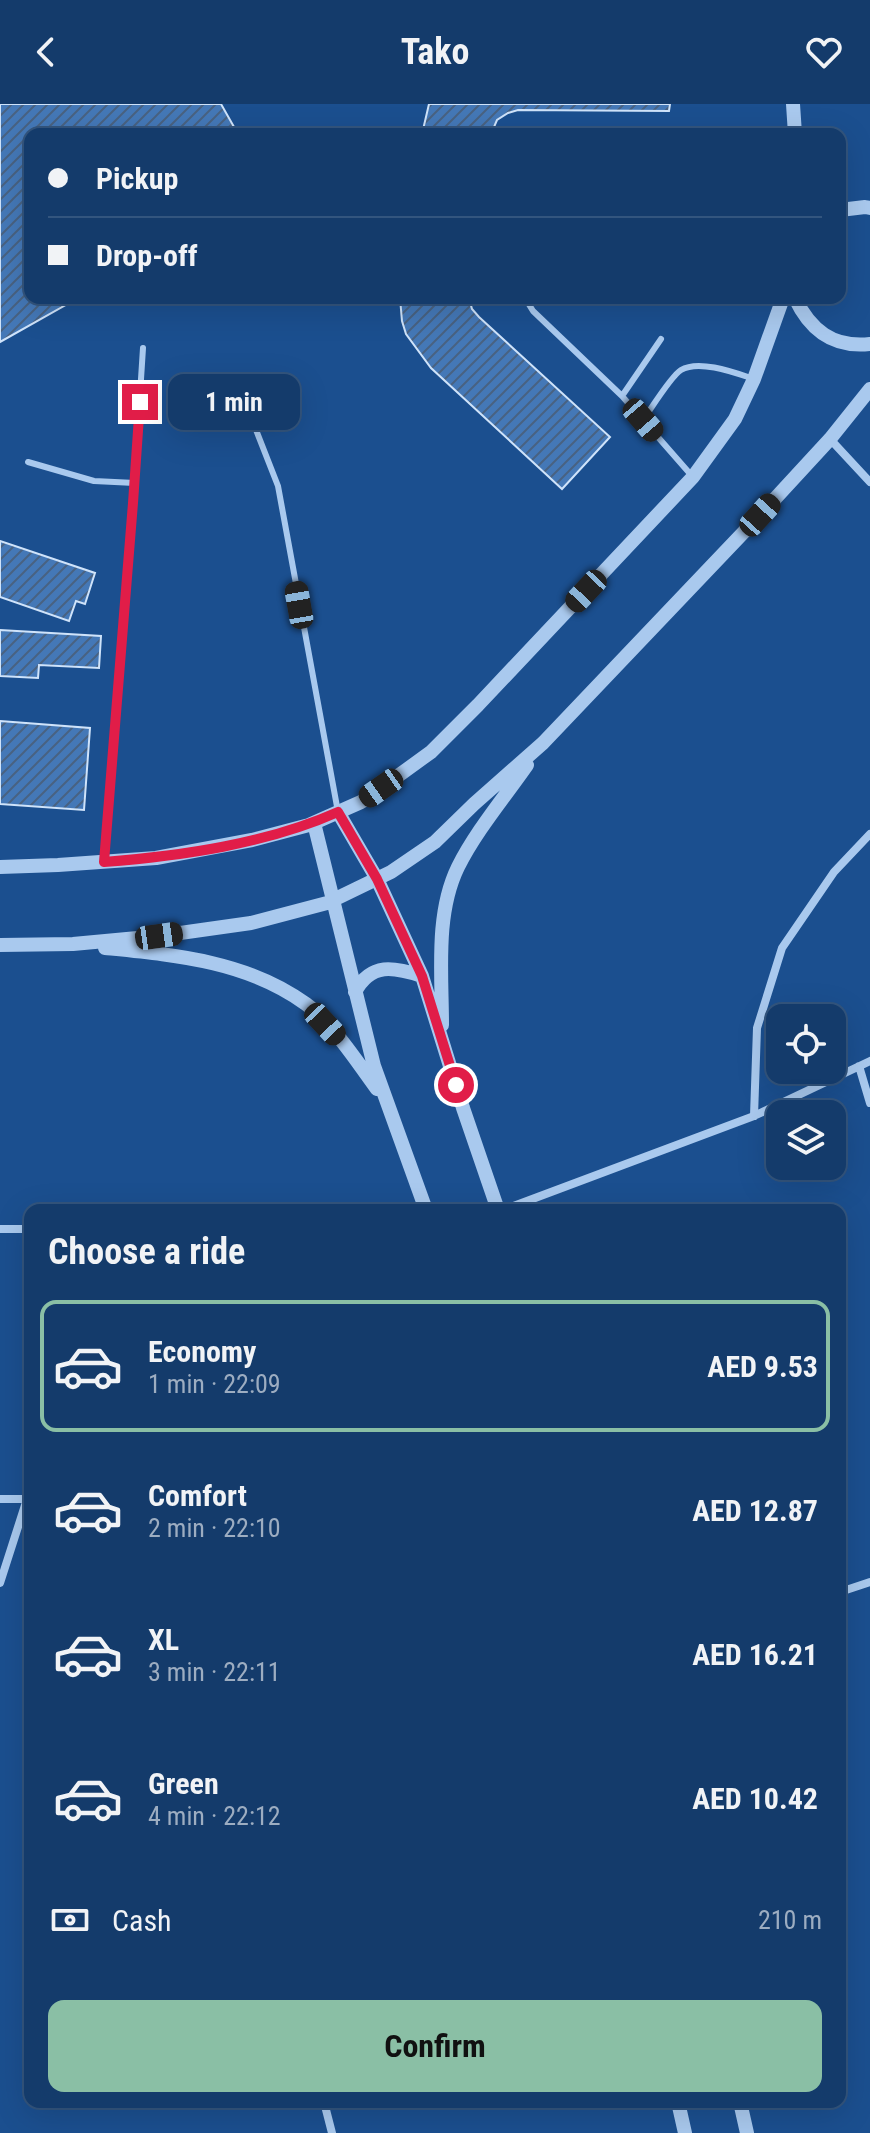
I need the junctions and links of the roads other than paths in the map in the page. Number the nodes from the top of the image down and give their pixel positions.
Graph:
1 (793, 104) edge
2 (795, 128) edge
3 (870, 208) edge
4 (846, 209) edge
5 (529, 304) edge
6 (781, 304) edge
7 (798, 304) edge
8 (661, 339) dead end
9 (870, 344) edge
10 (143, 348) dead end
11 (754, 379) junction
12 (870, 389) edge
13 (622, 396) junction
14 (249, 412) dead end
15 (643, 420) junction
16 (830, 439) junction
17 (28, 462) dead end
18 (693, 477) junction
19 (870, 482) edge
20 (135, 483) junction
21 (543, 743) junction
22 (338, 812) junction
23 (314, 823) junction
24 (870, 834) edge
25 (104, 862) junction
26 (0, 867) edge
27 (377, 879) junction
28 (334, 900) junction
29 (73, 944) junction
30 (0, 945) edge
31 (422, 976) junction
32 (355, 992) junction
33 (442, 1038) junction
34 (870, 1061) edge
35 (859, 1066) junction
36 (870, 1103) edge
37 (387, 1104) junction
38 (754, 1116) junction
39 (424, 1204) edge
40 (499, 1204) edge
41 (517, 1204) edge
42 (0, 1229) edge
43 (24, 1229) edge
44 (0, 1499) edge
45 (24, 1499) edge
46 (24, 1513) edge
47 (870, 1582) edge
48 (0, 1583) edge
49 (846, 1590) edge
50 (326, 2108) edge
51 (679, 2108) edge
52 (741, 2108) edge
53 (332, 2133) edge
54 (685, 2133) edge
55 (747, 2133) edge

1 - 2 street
3 - 4 street
5 - 13 lane
6 - 11 street
7 - 9 street
8 - 13 lane
10 - 20 lane
11 - 15 lane
11 - 18 street
12 - 16 street
13 - 15 lane
14 - 22 lane
15 - 18 lane
16 - 19 street
16 - 21 street
17 - 20 lane
18 - 22 street
20 - 25 lane
21 - 27 street
21 - 33 street
22 - 23 street
22 - 27 street
23 - 25 street
23 - 28 street
24 - 38 street
25 - 26 street
27 - 28 street
27 - 31 street
28 - 29 street
28 - 32 street
29 - 30 street
29 - 37 street
31 - 32 street
31 - 33 street
32 - 37 street
33 - 40 street
34 - 35 street
35 - 36 street
35 - 38 street
37 - 39 street
38 - 41 street
42 - 43 street
44 - 45 street
46 - 48 street
47 - 49 street
50 - 53 street
51 - 54 street
52 - 55 street

